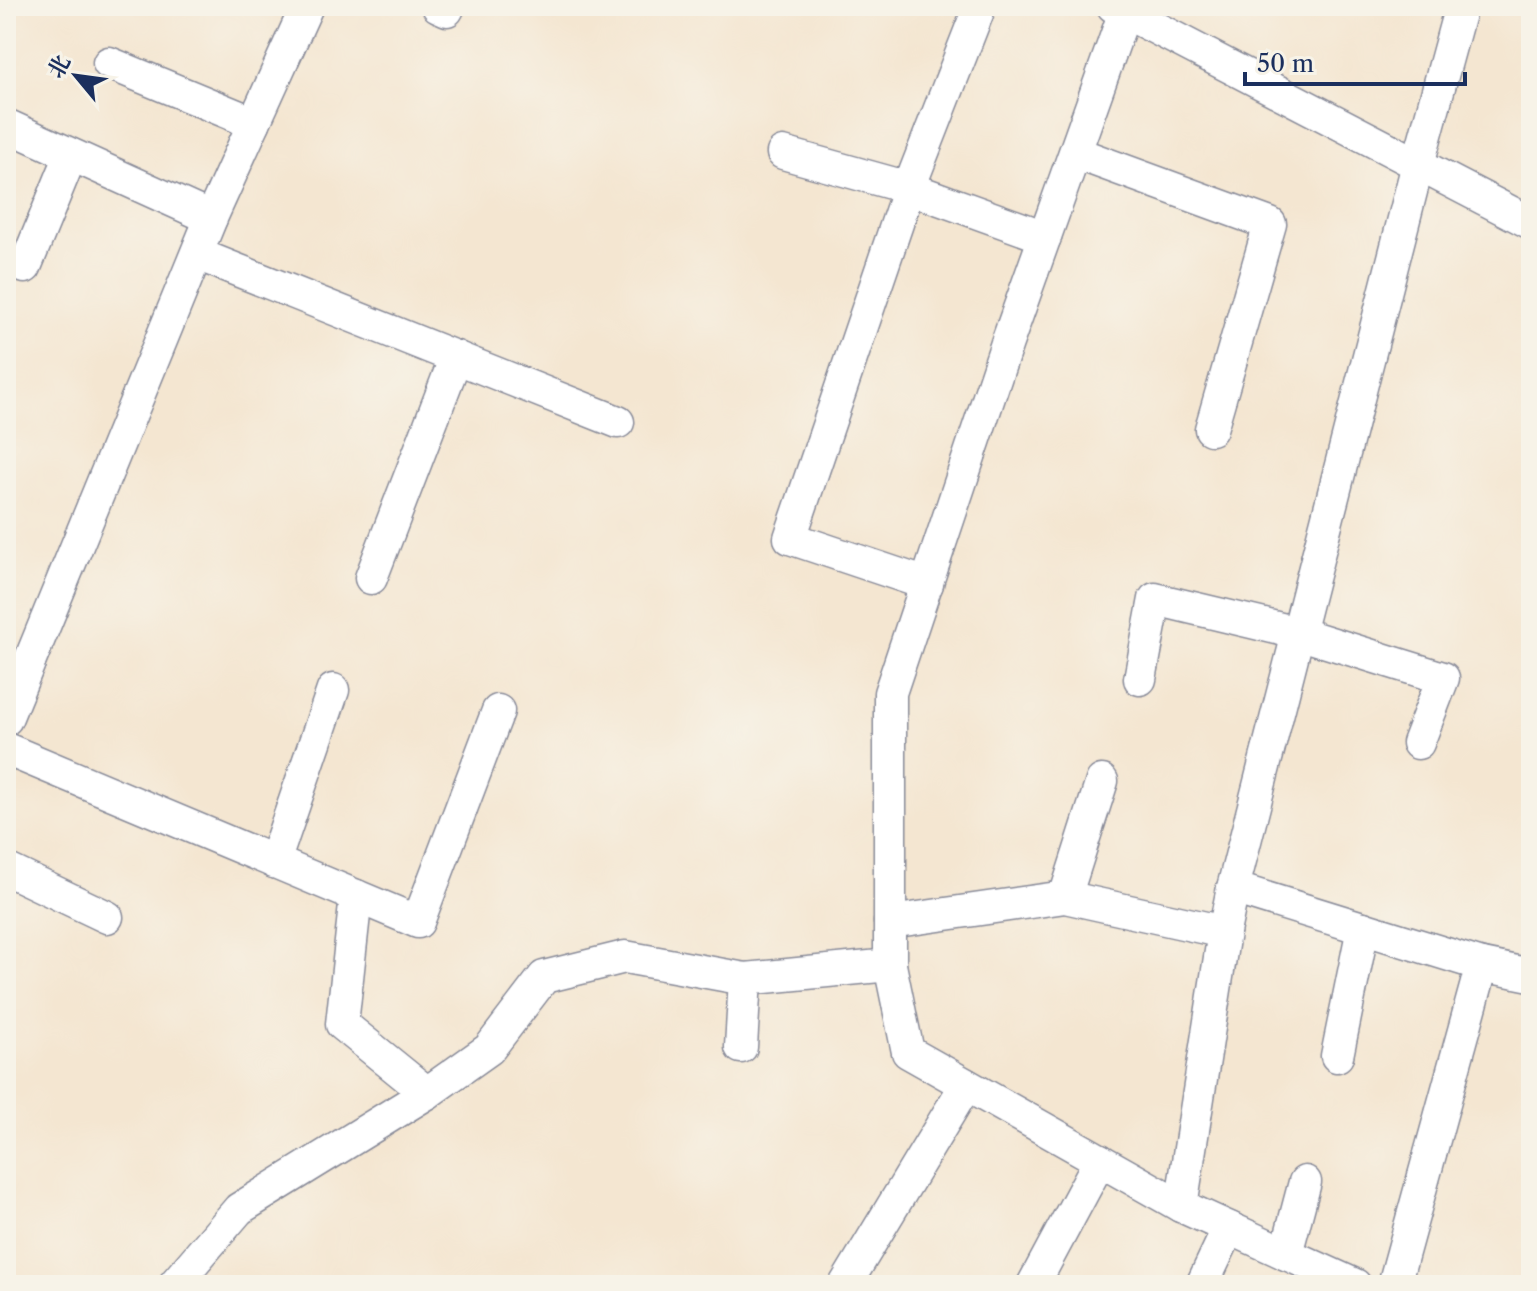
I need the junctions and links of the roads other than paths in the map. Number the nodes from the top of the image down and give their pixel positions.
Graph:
1 (307, 6) edge
2 (438, 6) edge
3 (449, 6) edge
4 (980, 6) edge
5 (1461, 6) edge
6 (1122, 8) edge
7 (109, 63) dead end
8 (254, 123) junction
9 (6, 125) edge
10 (783, 153) dead end
11 (1076, 153) junction
12 (71, 155) junction
13 (1418, 164) junction
14 (909, 188) junction
15 (211, 218) junction
16 (1531, 223) edge
17 (1045, 237) junction
18 (197, 254) junction
19 (25, 267) dead end
20 (456, 357) junction
21 (618, 422) dead end
22 (1211, 429) dead end
23 (371, 578) dead end
24 (927, 584) junction
25 (1298, 633) junction
26 (1140, 679) dead end
27 (333, 690) dead end
28 (498, 711) dead end
29 (6, 719) edge
30 (1418, 743) dead end
31 (6, 749) edge
32 (1102, 781) dead end
33 (274, 862) junction
34 (6, 869) edge
35 (1233, 888) junction
36 (356, 896) junction
37 (1065, 897) junction
38 (107, 917) dead end
39 (890, 922) junction
40 (1363, 928) junction
41 (1224, 932) junction
42 (890, 965) junction
43 (1482, 965) junction
44 (1531, 975) edge
45 (745, 979) junction
46 (741, 1047) dead end
47 (1337, 1056) dead end
48 (966, 1085) junction
49 (427, 1093) junction
50 (1100, 1160) junction
51 (1305, 1182) dead end
52 (1181, 1206) junction
53 (1229, 1228) junction
54 (1286, 1254) junction
55 (174, 1285) edge
56 (845, 1285) edge
57 (1033, 1285) edge
58 (1202, 1285) edge
59 (1355, 1285) edge
60 (1394, 1285) edge

1 - 8 street
2 - 3 street
4 - 14 street
5 - 13 street
6 - 11 street
6 - 13 street
7 - 8 street
8 - 15 street
9 - 12 street
10 - 14 street
11 - 17 street
11 - 22 street
12 - 15 street
12 - 19 street
13 - 16 street
13 - 25 street
14 - 17 street
14 - 24 street
15 - 18 street
17 - 24 street
18 - 20 street
18 - 29 street
20 - 21 street
20 - 23 street
24 - 39 street
25 - 26 street
25 - 30 street
25 - 35 street
27 - 33 street
28 - 36 street
31 - 33 street
32 - 37 street
33 - 36 street
34 - 38 street
35 - 40 street
35 - 41 street
36 - 49 street
37 - 39 street
37 - 41 street
39 - 42 street
40 - 43 street
40 - 47 street
41 - 52 street
42 - 45 street
42 - 48 street
43 - 44 street
43 - 60 street
45 - 46 street
45 - 49 street
48 - 50 street
48 - 56 street
49 - 55 street
50 - 52 street
50 - 57 street
51 - 54 street
52 - 53 street
53 - 54 street
53 - 58 street
54 - 59 street

